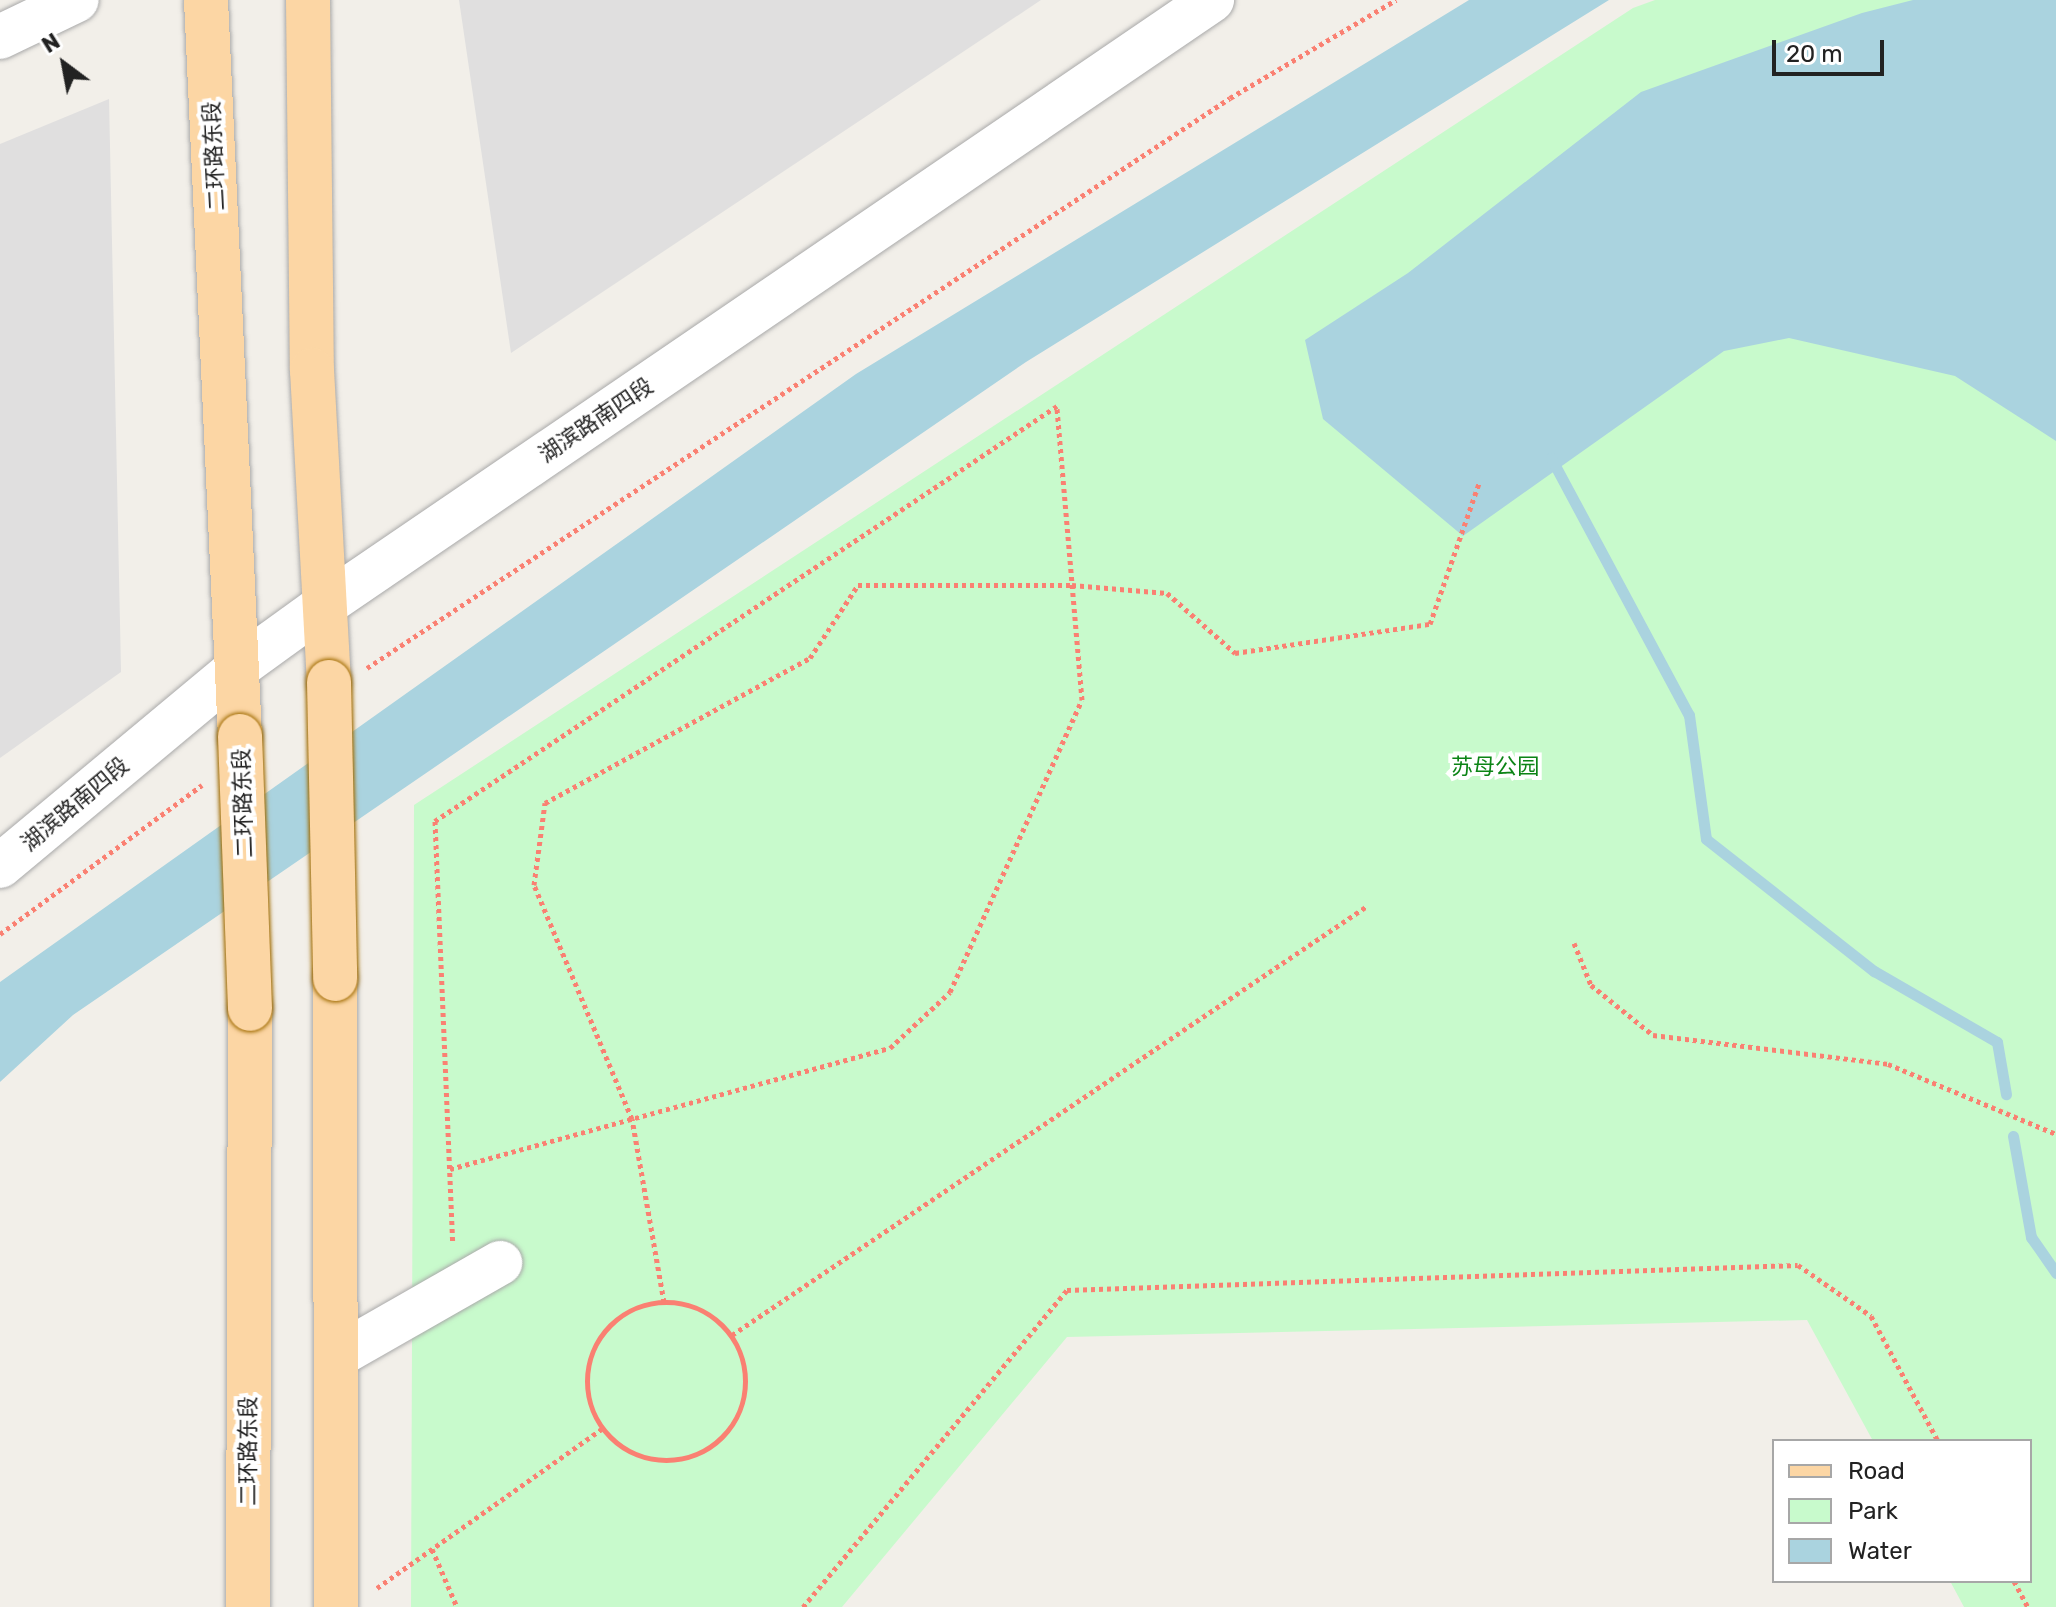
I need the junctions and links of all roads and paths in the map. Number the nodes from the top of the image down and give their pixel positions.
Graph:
1 (77, 0) edge
2 (206, 0) edge
3 (308, 0) edge
4 (1212, 0) edge
5 (1396, 0) edge
6 (0, 37) edge
7 (1479, 483) dead end
8 (1072, 585) junction
9 (323, 606) junction
10 (240, 666) junction
11 (344, 677) junction
12 (205, 783) dead end
13 (0, 866) edge
14 (1367, 906) dead end
15 (0, 934) edge
16 (1574, 943) dead end
17 (632, 1119) junction
18 (2056, 1134) edge
19 (450, 1169) junction
20 (453, 1248) dead end
21 (500, 1263) dead end
22 (664, 1302) junction
23 (732, 1335) junction
24 (337, 1356) junction
25 (603, 1428) junction
26 (1937, 1439) edge
27 (432, 1549) junction
28 (2015, 1583) edge
29 (354, 1599) edge
30 (248, 1607) edge
31 (457, 1607) edge
32 (803, 1607) edge
33 (2028, 1607) edge

1 - 6 street
2 - 10 main road, 二环路东段
3 - 9 main road
4 - 9 street, 湖滨路南四段
5 - 11 path
7 - 8 path
8 - 17 path
8 - 17 path
8 - 19 path
9 - 10 street, 湖滨路南四段
9 - 11 main road
10 - 13 street, 湖滨路南四段
10 - 30 main road, 二环路东段, bridge
11 - 24 main road, bridge
12 - 15 path
14 - 23 path
16 - 18 path
17 - 19 path
17 - 22 path
19 - 20 path
21 - 24 street
22 - 23 path
22 - 25 path
23 - 25 path
24 - 29 main road
25 - 27 path
26 - 32 path
27 - 29 path
27 - 31 path
28 - 33 path

